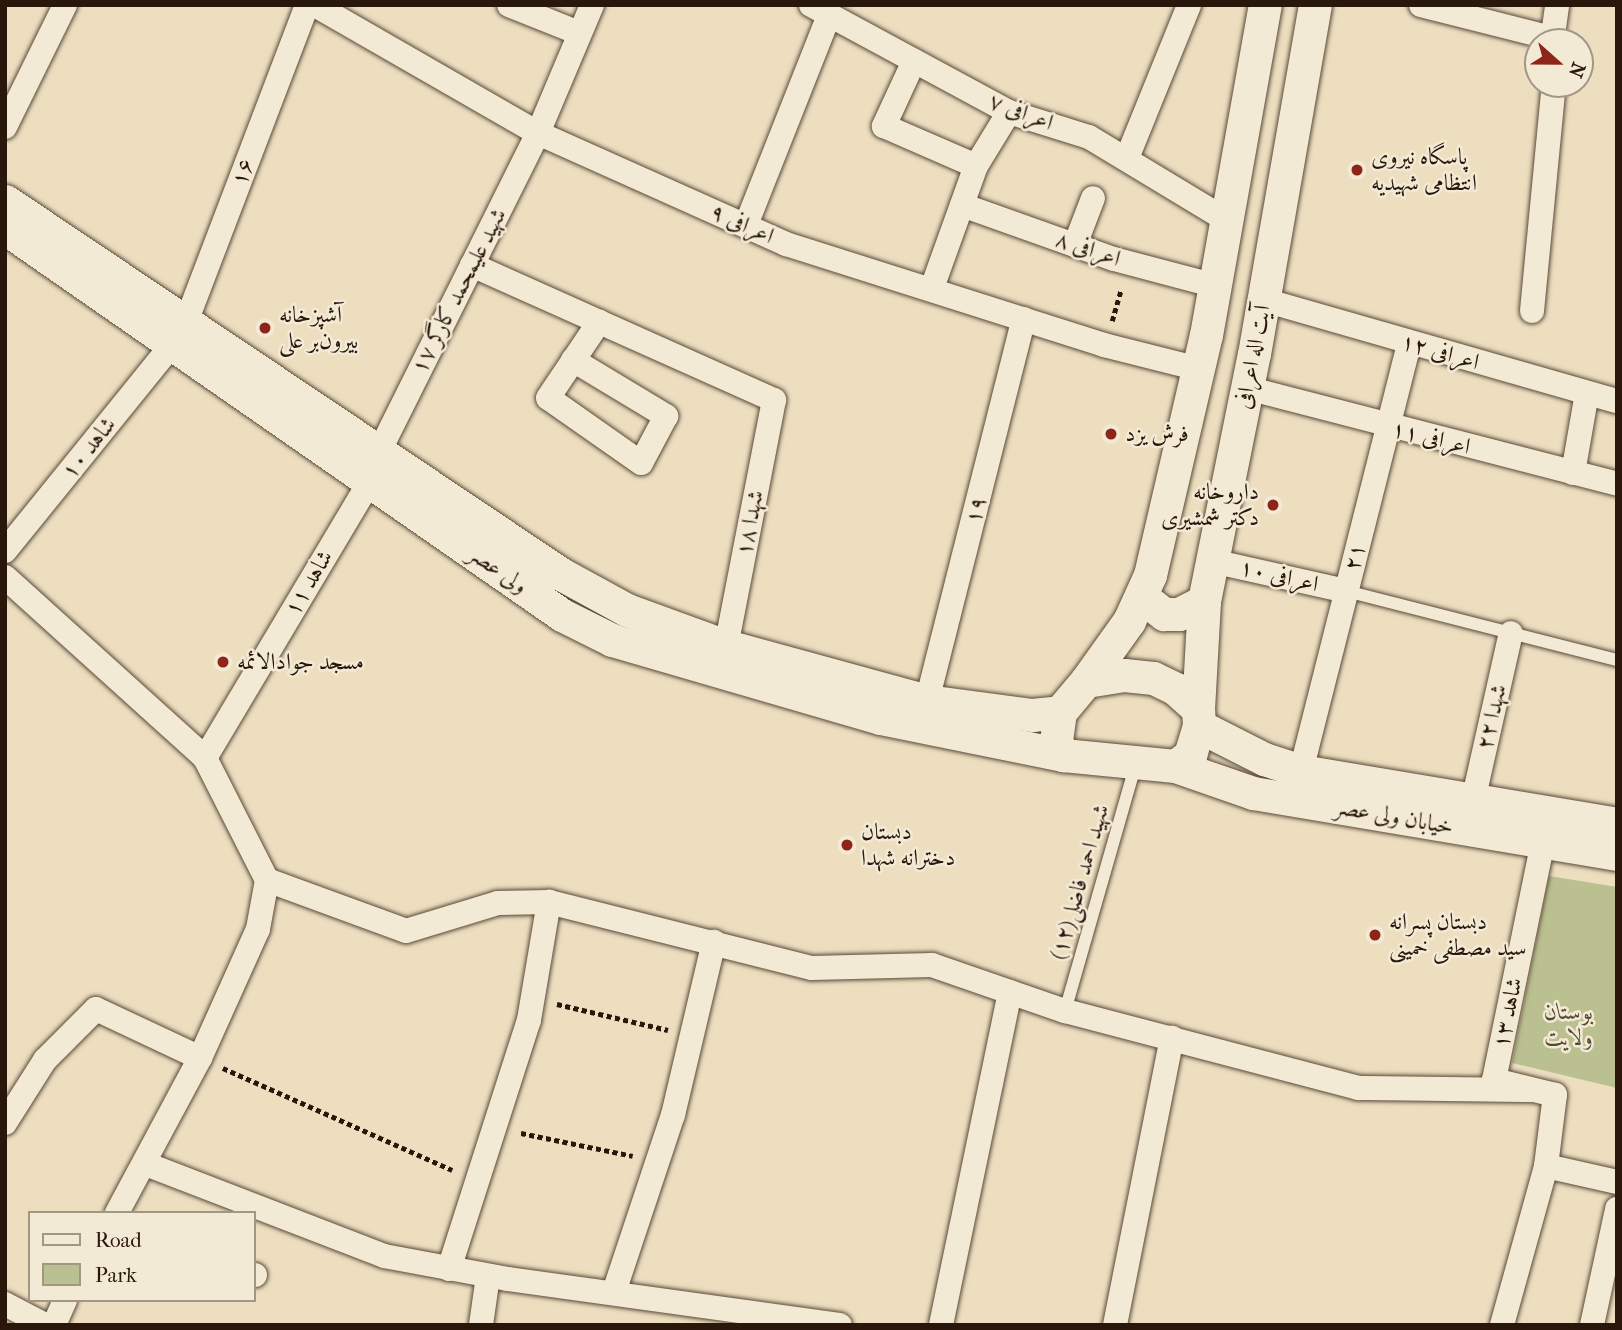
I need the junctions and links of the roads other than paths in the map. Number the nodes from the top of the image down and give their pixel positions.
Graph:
1 (65, 5) edge
2 (509, 5) edge
3 (592, 5) edge
4 (1189, 5) edge
5 (1265, 5) edge
6 (1315, 5) edge
7 (1421, 5) edge
8 (1557, 5) edge
9 (820, 10) edge
10 (307, 11) edge
11 (1553, 28) edge
12 (579, 33) junction
13 (1524, 33) edge
14 (914, 61) junction
15 (1553, 98) edge
16 (1009, 112) junction
17 (5, 127) edge
18 (538, 133) junction
19 (1127, 158) junction
20 (976, 166) junction
21 (1093, 198) dead end
22 (5, 201) edge
23 (962, 205) junction
24 (1227, 221) junction
25 (746, 225) junction
26 (10, 239) edge
27 (1075, 245) junction
28 (472, 265) junction
29 (1216, 286) junction
30 (932, 288) junction
31 (1264, 300) junction
32 (1532, 311) dead end
33 (1024, 319) junction
34 (598, 322) junction
35 (179, 333) junction
36 (1409, 344) junction
37 (573, 360) junction
38 (1199, 369) junction
39 (1247, 388) junction
40 (1587, 393) junction
41 (1617, 401) edge
42 (1388, 427) junction
43 (375, 465) junction
44 (1573, 473) junction
45 (1617, 484) edge
46 (5, 551) edge
47 (1212, 561) junction
48 (5, 577) edge
49 (1346, 592) junction
50 (1142, 597) junction
51 (1204, 601) junction
52 (1511, 633) junction
53 (726, 646) junction
54 (1617, 660) edge
55 (1086, 681) junction
56 (928, 701) junction
57 (1060, 712) junction
58 (1199, 717) junction
59 (1063, 755) junction
60 (205, 758) junction
61 (1136, 763) junction
62 (1175, 766) junction
63 (1301, 771) junction
64 (1473, 801) junction
65 (1617, 824) edge
66 (1546, 828) junction
67 (1617, 854) edge
68 (267, 880) junction
69 (549, 902) junction
70 (714, 942) junction
71 (1010, 992) junction
72 (1065, 1011) junction
73 (1172, 1038) junction
74 (200, 1058) junction
75 (1532, 1090) junction
76 (5, 1123) edge
77 (146, 1164) junction
78 (1546, 1167) junction
79 (1617, 1182) edge
80 (1617, 1209) edge
81 (118, 1211) edge
82 (449, 1269) junction
83 (488, 1276) junction
84 (614, 1292) junction
85 (64, 1302) edge
86 (5, 1304) edge
87 (45, 1325) edge
88 (54, 1325) edge
89 (481, 1325) edge
90 (840, 1325) edge
91 (941, 1325) edge
92 (1115, 1325) edge
93 (1502, 1325) edge
94 (1592, 1325) edge

1 - 17 street
2 - 12 street
3 - 12 street, شهید علیمحمد کارگر ۱۷
4 - 19 street
5 - 24 main road
6 - 31 main road, آیت اله اعرافی
7 - 13 street
8 - 11 street
9 - 14 street, اعرافی ۷
9 - 25 street
10 - 18 street, اعرافی ۹
10 - 35 street, ۱۶
12 - 18 street, شهید علیمحمد کارگر ۱۷
14 - 16 street, اعرافی ۷
14 - 20 street
15 - 32 street
16 - 19 street, اعرافی ۷
16 - 20 street
18 - 25 street, اعرافی ۹
18 - 28 street, شهید علیمحمد کارگر ۱۷
19 - 24 street, اعرافی ۷
20 - 23 street
21 - 27 street
22 - 35 main road, ولی عصر
23 - 27 street, اعرافی ۸
23 - 30 street
24 - 29 main road
25 - 30 street, اعرافی ۹
26 - 35 main road, ولی عصر
27 - 29 street, اعرافی ۸
28 - 34 street
28 - 43 street, شهید علیمحمد کارگر ۱۷
29 - 38 main road
30 - 33 street, اعرافی ۹
31 - 36 street, اعرافی ۱۲
31 - 39 main road, آیت اله اعرافی
33 - 38 street, اعرافی ۹
33 - 56 street, ۱۹
34 - 37 street
34 - 53 street, شهدا ۱۸
35 - 43 main road, ولی عصر
35 - 46 street, شاهد ۱۰
36 - 40 street, اعرافی ۱۲
36 - 42 street, ۲۱
37 - 37 street
38 - 50 main road
39 - 42 street, اعرافی ۱۱
39 - 47 main road, آیت اله اعرافی
40 - 41 street, اعرافی ۱۲
40 - 44 street
42 - 44 street, اعرافی ۱۱
42 - 49 street, ۲۱
43 - 53 main road, ولی عصر
43 - 59 main road, ولی عصر
43 - 60 street, شاهد ۱۱
44 - 45 street, اعرافی ۱۱
47 - 49 street, اعرافی ۱۰
47 - 51 main road, آیت اله اعرافی
48 - 60 street
49 - 52 lane
49 - 63 street, ۲۱
50 - 51 main road
50 - 55 main road
51 - 58 main road, آیت اله اعرافی
52 - 54 lane
52 - 64 street, شهدا ۲۲
53 - 56 main road, ولی عصر
55 - 57 main road
55 - 58 main road
56 - 57 main road, ولی عصر
57 - 59 main road
58 - 62 main road
58 - 63 main road, خیابان ولی عصر
59 - 61 main road
60 - 68 street
61 - 62 main road
61 - 72 lane, شهید احمد فاضلی(۱۲)
62 - 66 main road, خیابان ولی عصر
63 - 64 main road, خیابان ولی عصر
64 - 66 main road, خیابان ولی عصر
65 - 66 main road, خیابان ولی عصر
66 - 67 main road, خیابان ولی عصر
66 - 75 street, شاهد ۱۳
68 - 69 street
68 - 74 street
69 - 70 street
69 - 82 street
70 - 71 street
70 - 84 street
71 - 72 street
71 - 91 street
72 - 73 street
73 - 75 street
73 - 92 street
74 - 76 street
74 - 77 street
75 - 78 street, شاهد ۱۳
77 - 81 street
77 - 82 street
78 - 79 street
78 - 93 street
80 - 94 street
82 - 83 street
83 - 84 street
83 - 89 street
84 - 90 street
85 - 88 street
86 - 87 street

